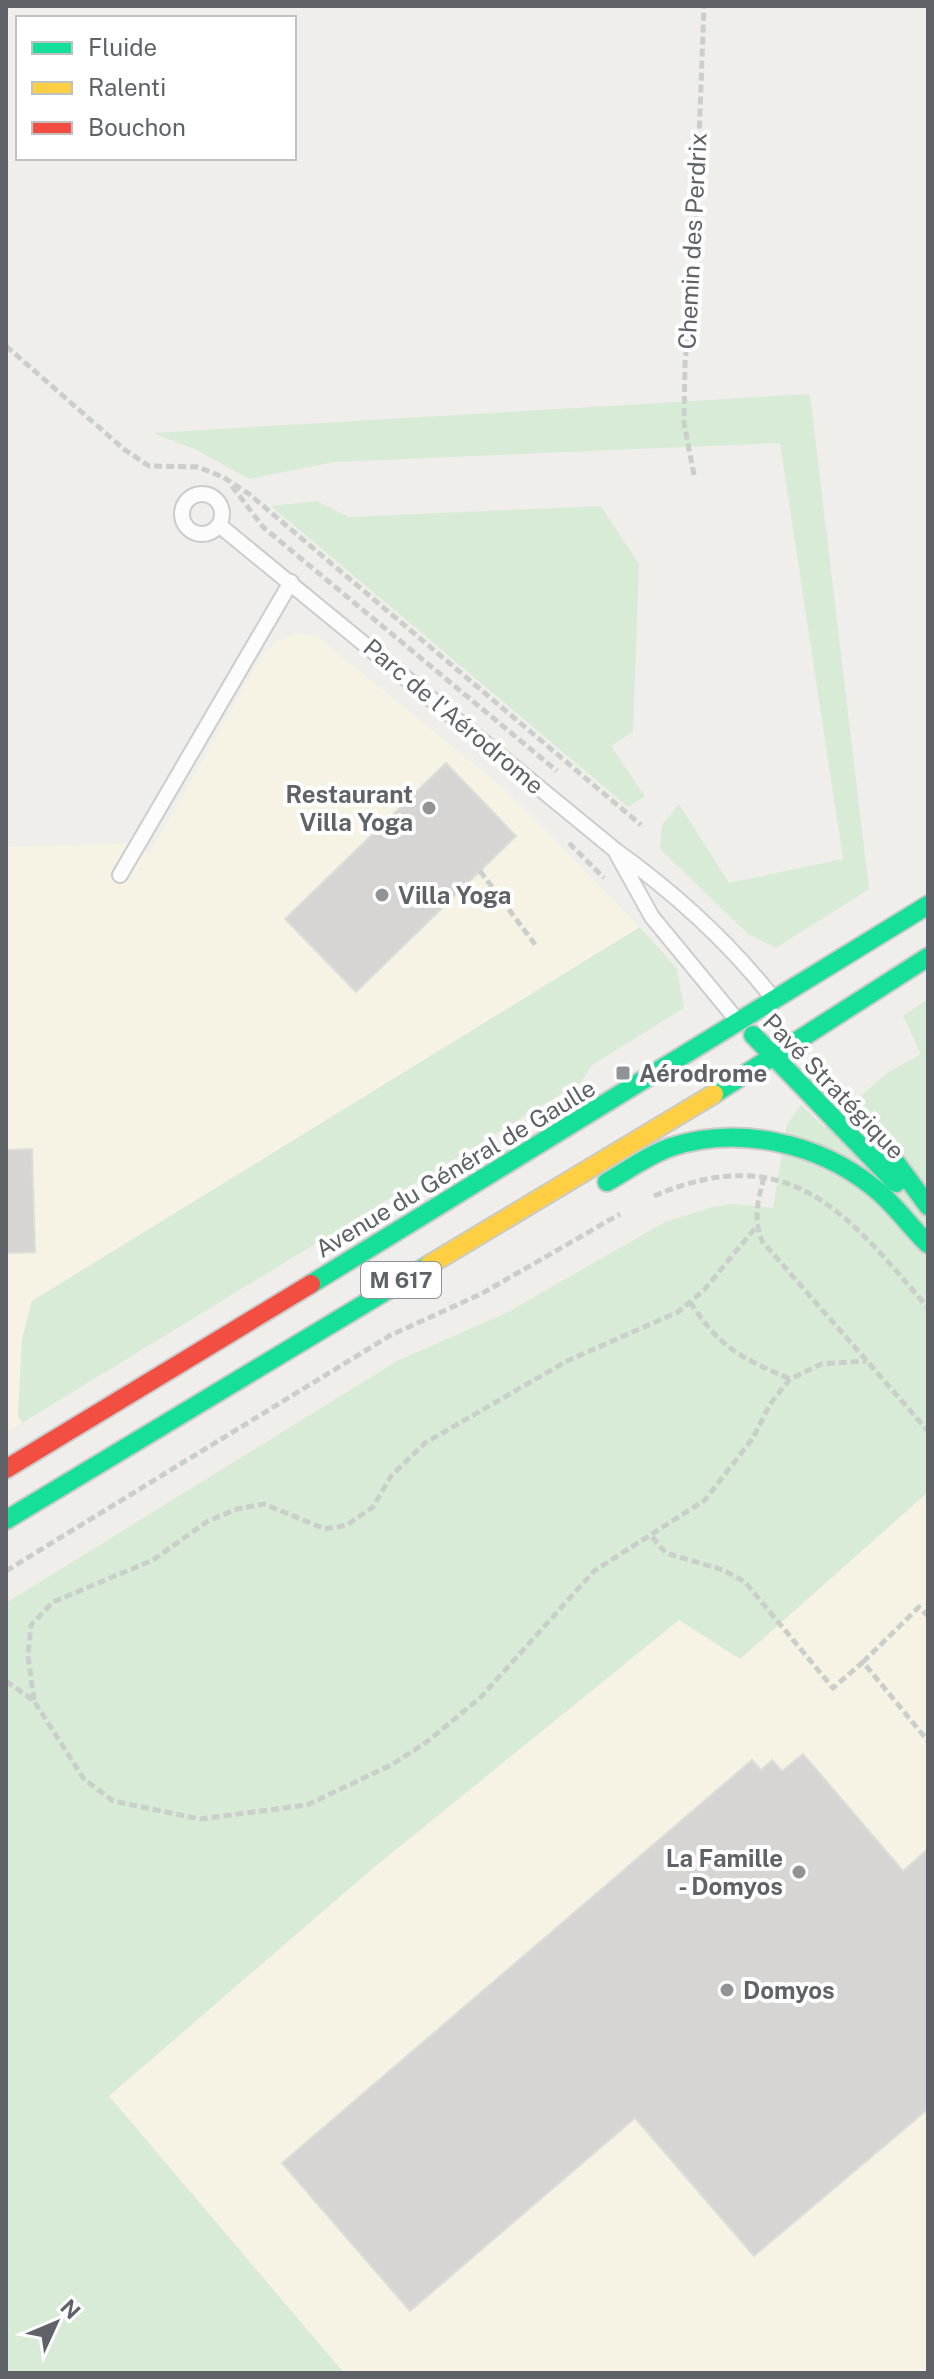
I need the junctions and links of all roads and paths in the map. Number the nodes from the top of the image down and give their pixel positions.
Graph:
1 (704, 6) edge
2 (6, 346) edge
3 (694, 475) dead end
4 (223, 477) junction
5 (219, 525) dead end
6 (291, 582) junction
7 (567, 780) dead end
8 (641, 825) dead end
9 (615, 850) junction
10 (480, 871) dead end
11 (120, 875) dead end
12 (928, 905) edge
13 (537, 947) dead end
14 (928, 957) edge
15 (774, 1000) junction
16 (739, 1022) junction
17 (797, 1041) junction
18 (776, 1055) junction
19 (809, 1059) dead end
20 (857, 1115) dead end
21 (763, 1178) junction
22 (648, 1198) dead end
23 (633, 1206) dead end
24 (928, 1206) edge
25 (928, 1218) edge
26 (756, 1227) junction
27 (928, 1244) edge
28 (400, 1281) junction
29 (690, 1302) junction
30 (928, 1308) edge
31 (867, 1361) junction
32 (790, 1379) junction
33 (928, 1431) edge
34 (6, 1469) edge
35 (6, 1520) edge
36 (652, 1537) junction
37 (6, 1571) edge
38 (928, 1616) edge
39 (863, 1662) junction
40 (6, 1681) edge
41 (34, 1701) junction
42 (928, 1741) edge

1 - 3 path, Chemin des Perdrix
2 - 4 path
4 - 7 path
4 - 8 path
5 - 6 lane, Parc de l'Aérodrome
6 - 9 lane, Parc de l'Aérodrome
6 - 11 lane
9 - 15 lane, Parc de l'Aérodrome
9 - 16 lane, Parc de l'Aérodrome
10 - 13 path
12 - 15 main road, Avenue du Général de Gaulle / M 617
14 - 17 main road, M 617
15 - 16 main road, Avenue du Général de Gaulle / M 617
15 - 17 main road, Pavé Stratégique
16 - 18 main road, Pavé Stratégique
16 - 34 main road, Avenue du Général de Gaulle / M 617
17 - 18 main road, M 617
17 - 19 main road, Pavé Stratégique
18 - 25 main road, Pavé Stratégique
18 - 28 main road, M 617
20 - 24 main road, Pavé Stratégique
21 - 22 path
21 - 26 path
21 - 30 path
23 - 37 path
26 - 29 path
26 - 31 path
27 - 28 main road
28 - 35 main road, M 617
29 - 32 path
29 - 41 path
31 - 32 path
31 - 33 path
32 - 36 path
36 - 39 path
36 - 41 path
38 - 39 path
39 - 42 path
40 - 41 path

